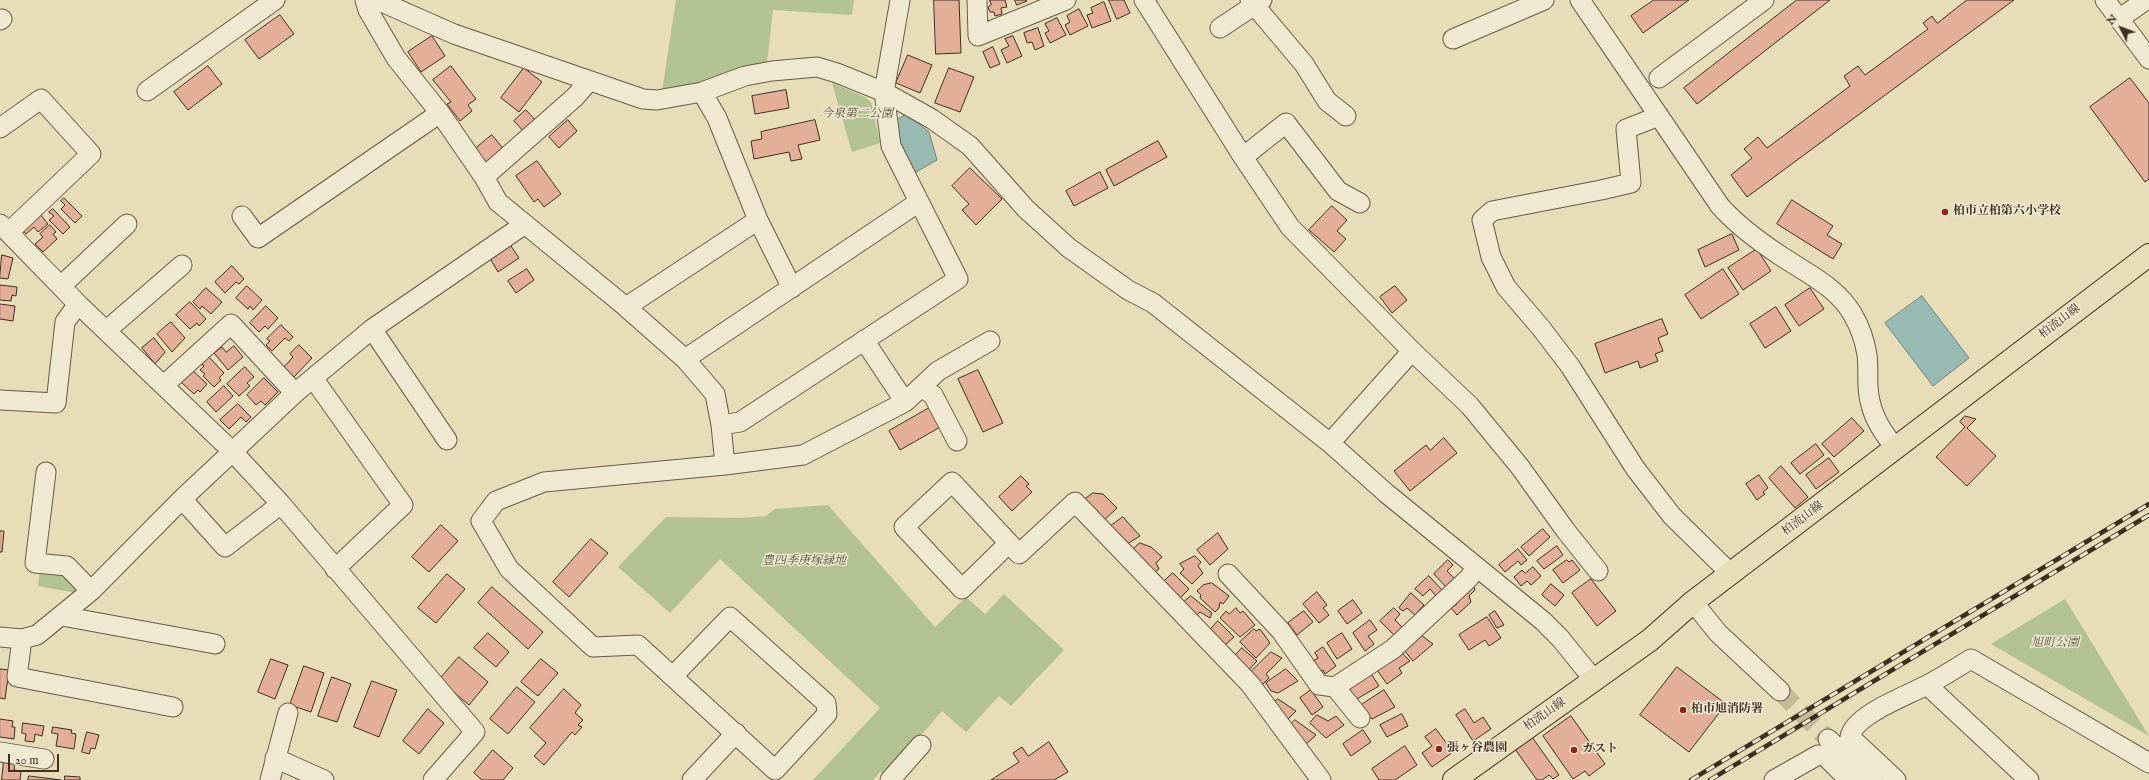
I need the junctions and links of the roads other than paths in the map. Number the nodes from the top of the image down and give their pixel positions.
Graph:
1 (275, 0) edge
2 (365, 0) edge
3 (377, 0) edge
4 (900, 0) edge
5 (977, 0) edge
6 (1066, 0) edge
7 (1144, 0) edge
8 (1544, 0) edge
9 (1580, 0) edge
10 (1764, 0) edge
11 (2105, 0) edge
12 (2146, 0) edge
13 (1256, 2) edge
14 (2119, 19) junction
15 (1220, 28) dead end
16 (1453, 39) dead end
17 (2149, 59) edge
18 (1659, 78) dead end
19 (588, 82) junction
20 (147, 91) dead end
21 (702, 92) junction
22 (884, 92) junction
23 (440, 112) junction
24 (1346, 116) dead end
25 (1659, 116) junction
26 (0, 128) edge
27 (1243, 157) junction
28 (484, 177) junction
29 (920, 202) junction
30 (1360, 203) dead end
31 (242, 216) dead end
32 (758, 220) junction
33 (127, 224) dead end
34 (525, 224) junction
35 (4, 228) edge
36 (2149, 255) edge
37 (182, 265) dead end
38 (61, 286) junction
39 (792, 288) junction
40 (78, 304) junction
41 (626, 307) junction
42 (372, 329) junction
43 (107, 330) junction
44 (864, 340) junction
45 (990, 341) dead end
46 (1412, 351) junction
47 (685, 359) junction
48 (313, 378) junction
49 (164, 385) junction
50 (921, 387) junction
51 (295, 393) junction
52 (0, 400) edge
53 (905, 402) junction
54 (721, 425) junction
55 (447, 440) dead end
56 (957, 441) dead end
57 (1330, 443) junction
58 (1896, 449) junction
59 (232, 451) junction
60 (725, 465) junction
61 (46, 472) dead end
62 (182, 499) junction
63 (281, 504) junction
64 (1010, 544) junction
65 (1724, 567) dead end
66 (1476, 568) junction
67 (336, 569) junction
68 (1598, 571) dead end
69 (1228, 574) dead end
70 (91, 591) junction
71 (1692, 602) junction
72 (62, 616) junction
73 (0, 637) edge
74 (22, 639) junction
75 (215, 644) dead end
76 (673, 676) junction
77 (1594, 680) junction
78 (1927, 685) junction
79 (1335, 687) junction
80 (1780, 691) tunnel mouth
81 (173, 707) dead end
82 (288, 713) dead end
83 (1360, 718) dead end
84 (736, 733) junction
85 (1828, 739) tunnel mouth
86 (921, 745) dead end
87 (0, 752) edge
88 (275, 758) junction
89 (44, 759) dead end
90 (2149, 763) edge
91 (270, 780) edge
92 (324, 780) edge
93 (433, 780) edge
94 (692, 780) edge
95 (890, 780) edge
96 (1321, 780) edge
97 (1454, 780) edge
98 (1774, 780) edge
99 (1849, 780) edge
100 (1872, 780) edge
101 (1896, 780) edge
102 (2029, 780) edge

1 - 20 street
2 - 23 street
3 - 19 street
4 - 22 street
5 - 6 street
7 - 27 street
8 - 16 street
9 - 25 street
10 - 18 street
11 - 14 street
12 - 14 street
13 - 15 street
13 - 24 street
14 - 17 street
19 - 21 street
19 - 28 street
21 - 22 street
21 - 32 street
22 - 29 street
22 - 57 street
23 - 28 street
23 - 31 street
25 - 58 street
25 - 65 street
26 - 35 street
27 - 30 street
27 - 46 street
28 - 34 street
29 - 39 street
29 - 44 street
32 - 39 street
32 - 41 street
33 - 38 street
34 - 41 street
34 - 42 street
35 - 38 street
36 - 58 main road, 柏流山線
37 - 43 street
38 - 40 street
39 - 47 street
40 - 43 street
40 - 52 street
41 - 47 street
42 - 48 street
42 - 55 street
43 - 49 street
44 - 53 street
44 - 54 street
45 - 50 street
46 - 57 street
46 - 68 street
47 - 54 street
48 - 51 street
48 - 67 street
49 - 51 street
49 - 59 street
50 - 53 street
50 - 56 street
51 - 59 street
53 - 60 street
54 - 60 street
57 - 66 street
58 - 71 main road, 柏流山線
59 - 62 street
59 - 63 street
60 - 76 street
61 - 70 street
62 - 63 street
62 - 70 street
63 - 67 street
64 - 64 street
64 - 96 street
66 - 77 street
66 - 79 street
67 - 93 street
69 - 79 street
70 - 72 street
71 - 77 main road, 柏流山線
71 - 80 street
72 - 74 street
72 - 75 street
73 - 74 street
74 - 81 street
76 - 84 street
76 - 84 street
77 - 97 main road, 柏流山線
78 - 90 street
78 - 101 street
78 - 102 street
79 - 83 street
82 - 88 street
84 - 94 street
85 - 100 street
86 - 95 street
87 - 89 street
88 - 91 street
88 - 92 street
98 - 99 street

